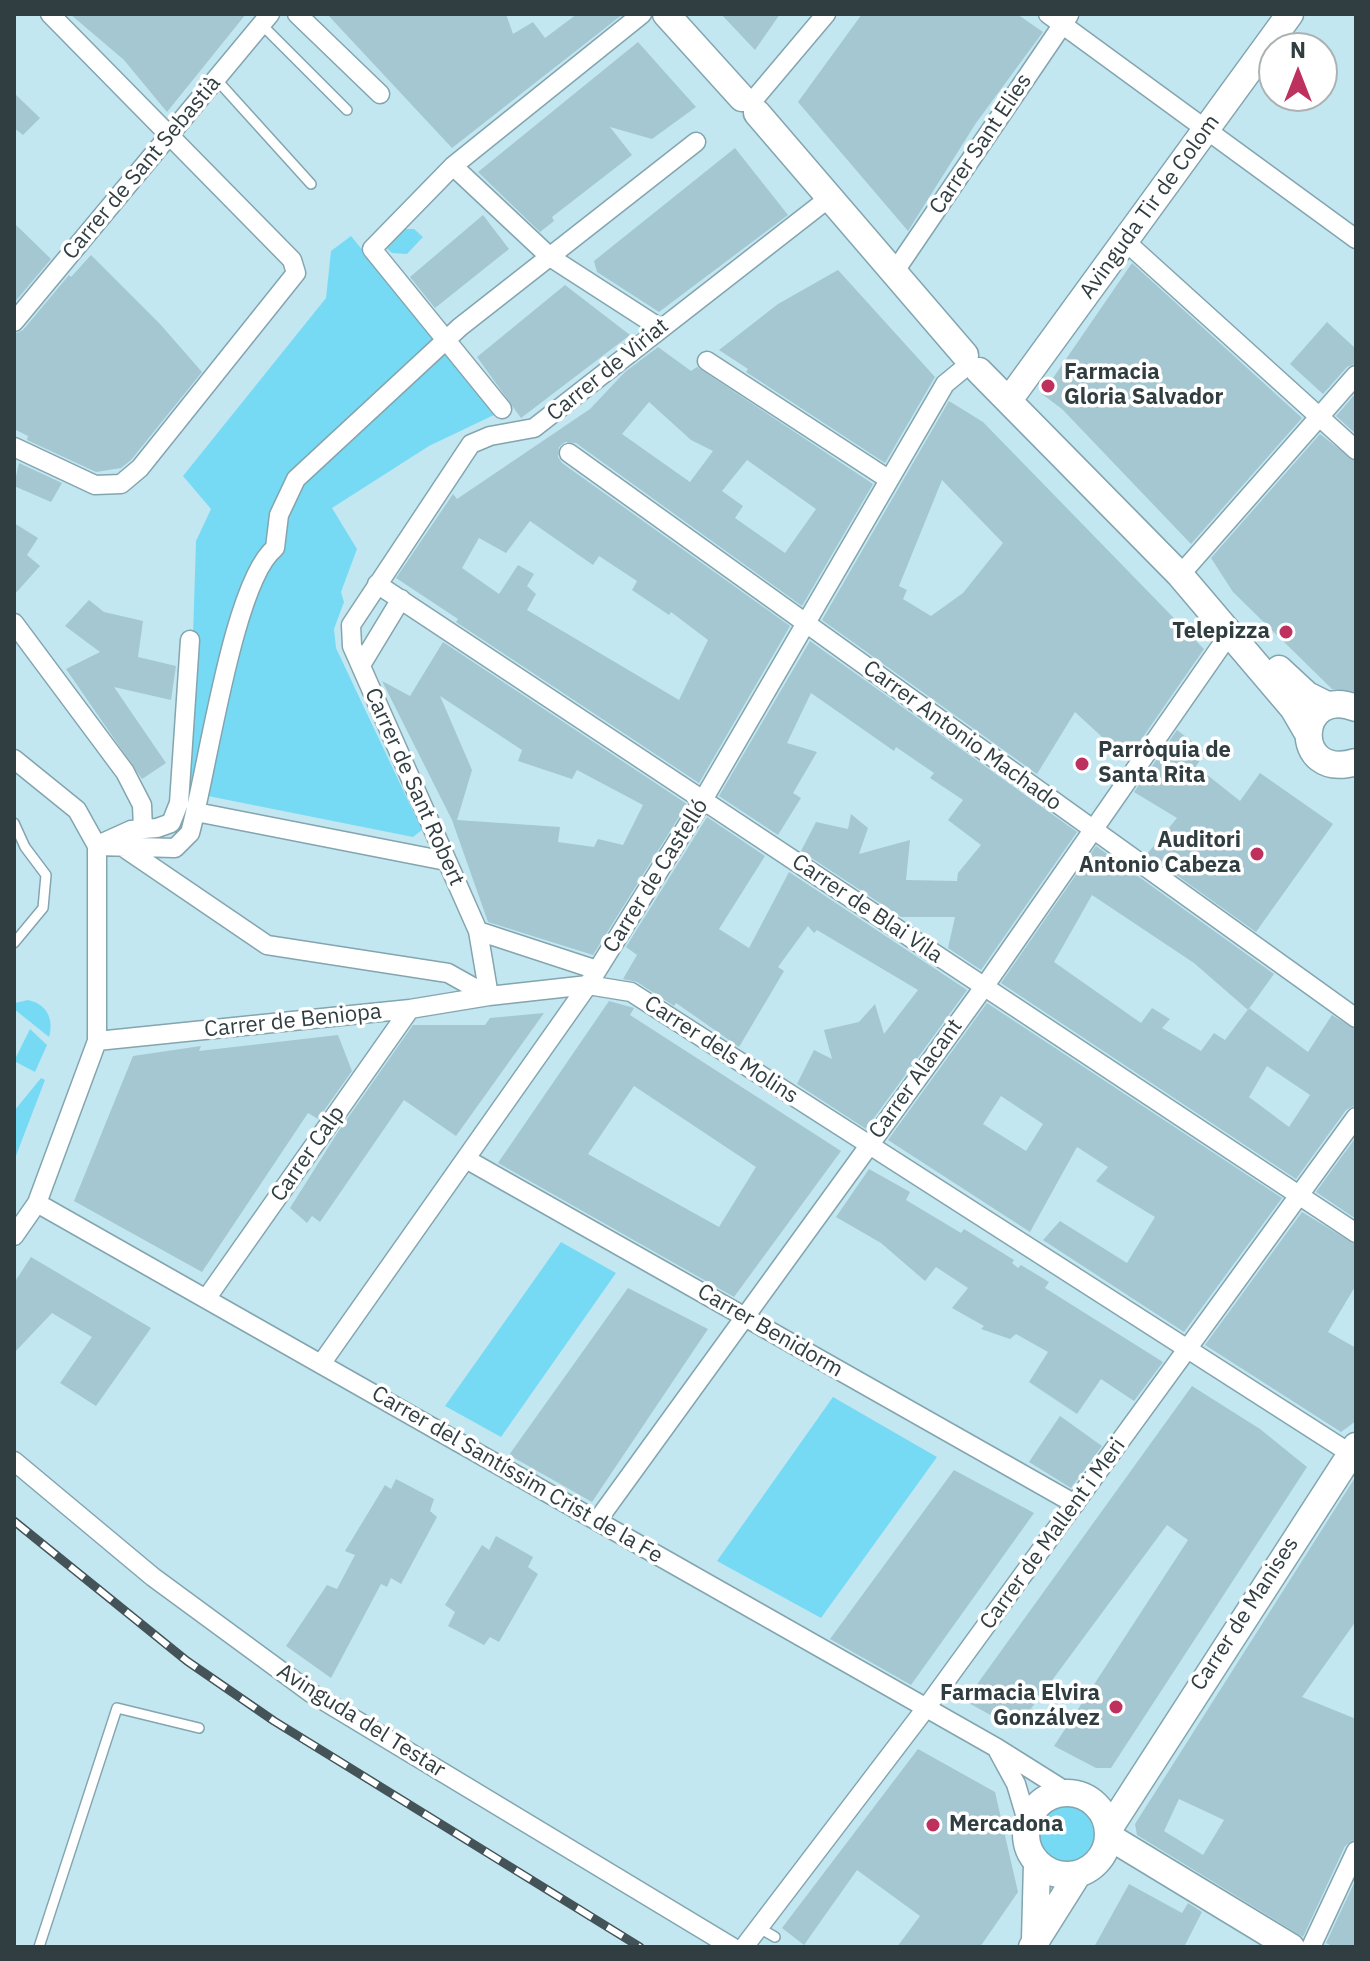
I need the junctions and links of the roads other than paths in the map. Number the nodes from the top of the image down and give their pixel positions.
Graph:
1 (50, 14) edge
2 (297, 14) edge
3 (642, 14) edge
4 (666, 14) edge
5 (826, 14) edge
6 (1290, 14) edge
7 (1060, 17) edge
8 (266, 19) edge
9 (216, 79) junction
10 (380, 94) dead end
11 (752, 103) junction
12 (347, 110) dead end
13 (1207, 130) junction
14 (170, 135) junction
15 (696, 142) dead end
16 (453, 166) junction
17 (311, 184) dead end
18 (829, 198) junction
19 (1356, 239) edge
20 (1125, 241) junction
21 (550, 257) junction
22 (893, 274) junction
23 (14, 322) edge
24 (660, 328) junction
25 (453, 333) junction
26 (707, 361) dead end
27 (968, 365) junction
28 (1356, 375) edge
29 (1009, 400) junction
30 (502, 409) dead end
31 (1320, 417) junction
32 (14, 447) edge
33 (1356, 450) edge
34 (569, 453) dead end
35 (888, 479) junction
36 (377, 584) junction
37 (1189, 585) junction
38 (401, 599) junction
39 (14, 623) edge
40 (805, 623) junction
41 (1230, 633) junction
42 (190, 640) dead end
43 (361, 665) junction
44 (1327, 705) junction
45 (1356, 707) edge
46 (1307, 732) junction
47 (14, 759) edge
48 (1351, 769) edge
49 (703, 800) junction
50 (196, 812) junction
51 (14, 823) edge
52 (1091, 828) junction
53 (143, 829) junction
54 (97, 846) junction
55 (123, 847) junction
56 (446, 861) junction
57 (478, 931) junction
58 (14, 943) edge
59 (593, 977) junction
60 (984, 987) junction
61 (489, 996) junction
62 (410, 1009) junction
63 (1356, 1018) edge
64 (97, 1041) junction
65 (1356, 1117) edge
66 (868, 1144) junction
67 (466, 1159) junction
68 (1298, 1195) junction
69 (37, 1203) junction
70 (1356, 1233) edge
71 (14, 1236) edge
72 (206, 1299) junction
73 (744, 1317) junction
74 (1189, 1350) junction
75 (321, 1364) junction
76 (1354, 1452) edge
77 (14, 1461) edge
78 (1075, 1504) junction
79 (597, 1521) junction
80 (926, 1708) junction
81 (199, 1728) dead end
82 (997, 1748) junction
83 (1141, 1775) junction
84 (1079, 1796) junction
85 (1027, 1821) junction
86 (1108, 1833) junction
87 (1356, 1851) edge
88 (1037, 1863) junction
89 (1078, 1874) junction
90 (1033, 1945) edge
91 (39, 1947) edge
92 (732, 1947) edge
93 (744, 1947) edge
94 (1291, 1947) edge
95 (1311, 1947) edge

1 - 14 street
2 - 10 street
3 - 16 street
4 - 11 street
5 - 11 street
6 - 13 street, Avinguda Tir de Colom
7 - 13 street
7 - 22 street, Carrer Sant Elies
8 - 9 street, Carrer de Sant Sebastià
8 - 12 lane
9 - 14 street, Carrer de Sant Sebastià
9 - 17 lane
11 - 18 street
13 - 19 street
13 - 20 street, Avinguda Tir de Colom
14 - 23 street, Carrer de Sant Sebastià
14 - 32 street
15 - 21 street
16 - 21 street
16 - 25 street
18 - 22 street
18 - 24 street, Carrer de Viriat
20 - 29 street, Avinguda Tir de Colom
20 - 31 street
21 - 24 street
21 - 25 street
22 - 27 street
24 - 36 street, Carrer de Viriat
25 - 30 street
25 - 50 street
26 - 35 street
27 - 29 street
27 - 35 street, Carrer de Castelló
28 - 31 street
29 - 37 street
31 - 33 street
31 - 37 street
34 - 40 street, Carrer Antonio Machado
35 - 40 street, Carrer de Castelló
36 - 38 street, Carrer de Blai Vila
36 - 43 street, Carrer de Sant Robert
37 - 41 street
37 - 44 street
38 - 43 street
38 - 49 street, Carrer de Blai Vila
39 - 53 street
40 - 49 street, Carrer de Castelló
40 - 52 street, Carrer Antonio Machado
41 - 46 street
41 - 52 street, Carrer Alacant
42 - 53 street
43 - 56 street, Carrer de Sant Robert
44 - 45 street
44 - 46 street
46 - 48 street
47 - 54 street
49 - 59 street, Carrer de Castelló
49 - 60 street, Carrer de Blai Vila
50 - 55 street
50 - 56 street
51 - 58 lane
52 - 60 street, Carrer Alacant
52 - 63 street, Carrer Antonio Machado
53 - 54 street
54 - 55 street
54 - 64 street
55 - 61 street
56 - 57 street, Carrer de Sant Robert
57 - 59 street, Carrer dels Molins
57 - 61 street, Carrer de Sant Robert
59 - 61 street, Carrer dels Molins
59 - 66 street, Carrer dels Molins
59 - 67 street, Carrer de Castelló
60 - 66 street, Carrer Alacant
60 - 68 street, Carrer de Blai Vila
61 - 62 street, Carrer de Beniopa
62 - 64 street, Carrer de Beniopa
62 - 72 street, Carrer Calp
64 - 69 street
65 - 68 street, Carrer de Mallent i Meri
66 - 73 street, Carrer Alacant
66 - 74 street, Carrer dels Molins
67 - 73 street, Carrer Benidorm
67 - 75 street, Carrer de Castelló
68 - 70 street, Carrer de Blai Vila
68 - 74 street, Carrer de Mallent i Meri
69 - 71 street
69 - 72 street, Carrer del Santíssim Crist de la Fe
72 - 75 street, Carrer del Santíssim Crist de la Fe
73 - 78 street, Carrer Benidorm
73 - 79 street, Carrer Alacant
74 - 76 street, Carrer dels Molins
74 - 78 street, Carrer de Mallent i Meri
75 - 79 street, Carrer del Santíssim Crist de la Fe
76 - 83 street, Carrer de Manises
77 - 92 street, Avinguda del Testar
78 - 80 street, Carrer de Mallent i Meri
79 - 80 street, Carrer del Santíssim Crist de la Fe
80 - 82 street, Carrer del Santíssim Crist de la Fe
80 - 93 street, Carrer de Mallent i Meri
81 - 91 lane
82 - 84 street, Carrer del Santíssim Crist de la Fe
82 - 85 street
83 - 84 street, Carrer de Manises
83 - 86 street, Carrer de Manises
84 - 85 street
84 - 86 street
85 - 88 street
86 - 89 street
86 - 94 street
87 - 95 street
88 - 89 street
88 - 90 street
89 - 90 street

